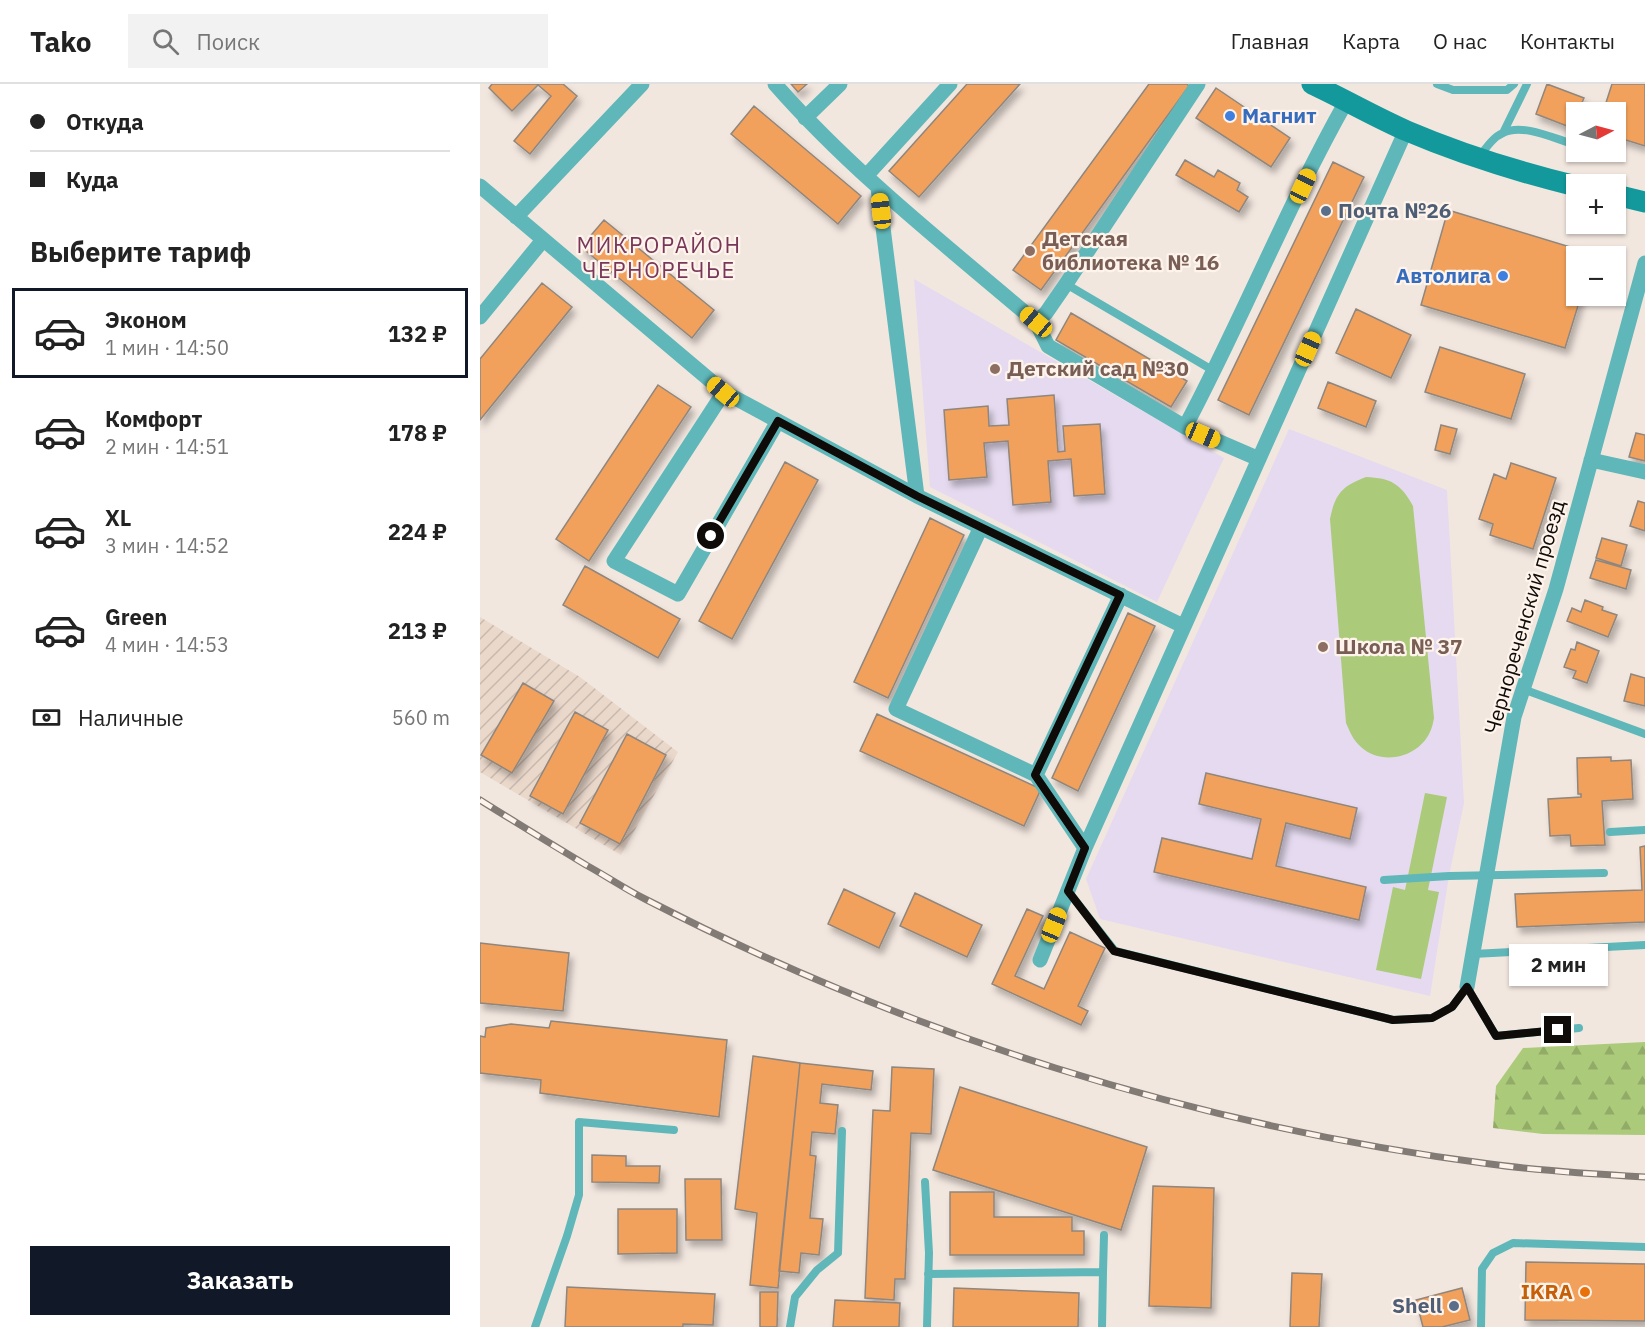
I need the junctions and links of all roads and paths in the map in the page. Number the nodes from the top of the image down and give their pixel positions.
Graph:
1 (642, 84) edge
2 (775, 84) edge
3 (840, 84) edge
4 (950, 84) edge
5 (1198, 84) edge
6 (1312, 84) edge
7 (1437, 84) edge
8 (1514, 84) edge
9 (1527, 84) edge
10 (1347, 100) junction
11 (805, 118) junction
12 (1406, 130) junction
13 (1503, 133) junction
14 (1566, 142) edge
15 (1478, 158) junction
16 (867, 175) junction
17 (1566, 183) edge
18 (480, 186) edge
19 (878, 188) junction
20 (1626, 197) edge
21 (1645, 202) edge
22 (516, 217) junction
23 (543, 240) junction
24 (1645, 263) edge
25 (1066, 284) junction
26 (480, 317) edge
27 (1036, 322) junction
28 (1214, 372) junction
29 (723, 392) junction
30 (778, 421) junction
31 (1185, 427) junction
32 (1259, 459) junction
33 (1591, 460) junction
34 (1645, 472) edge
35 (917, 496) junction
36 (981, 526) junction
37 (1120, 595) junction
38 (1184, 626) junction
39 (1523, 689) junction
40 (1645, 734) edge
41 (1035, 775) junction
42 (1645, 830) edge
43 (1610, 831) dead end
44 (1085, 848) junction
45 (1604, 873) dead end
46 (1487, 876) junction
47 (1384, 880) dead end
48 (1068, 891) junction
49 (1645, 945) edge
50 (1473, 954) junction
51 (1040, 960) dead end
52 (1467, 987) junction
53 (1579, 1028) dead end
54 (674, 1131) dead end
55 (842, 1131) dead end
56 (925, 1182) dead end
57 (1104, 1235) dead end
58 (1645, 1247) edge
59 (1104, 1272) junction
60 (928, 1274) junction
61 (535, 1327) edge
62 (790, 1327) edge
63 (927, 1327) edge
64 (1102, 1327) edge
65 (1481, 1327) edge

1 - 22 street
2 - 11 street
3 - 11 street
4 - 16 street
5 - 25 street
6 - 10 main road
7 - 8 lane
9 - 13 lane
10 - 12 main road
10 - 28 street
11 - 16 street
12 - 15 main road
12 - 32 street
13 - 14 lane
13 - 15 lane
15 - 17 main road
16 - 19 street
18 - 22 street
19 - 27 street
19 - 35 street
20 - 21 main road
22 - 23 street
23 - 26 street
23 - 29 street
24 - 33 street, Чернореченский проезд
25 - 27 street
25 - 28 lane
27 - 31 street
28 - 31 street
29 - 30 street
29 - 30 street
30 - 35 street
31 - 32 street
32 - 38 street
33 - 34 street
33 - 39 street, Чернореченский проезд
35 - 36 street
36 - 37 street
36 - 41 street
37 - 38 street
37 - 41 street
38 - 44 street
39 - 40 lane
39 - 46 street, Чернореченский проезд
41 - 44 street
42 - 43 lane
44 - 48 street
45 - 46 lane
46 - 47 lane
46 - 50 street, Чернореченский проезд
48 - 51 street
48 - 52 lane
49 - 50 lane
50 - 52 street, Чернореченский проезд
52 - 53 lane
54 - 61 lane
55 - 62 lane
56 - 60 lane
57 - 59 lane
58 - 65 lane
59 - 60 lane
59 - 64 lane
60 - 63 lane

